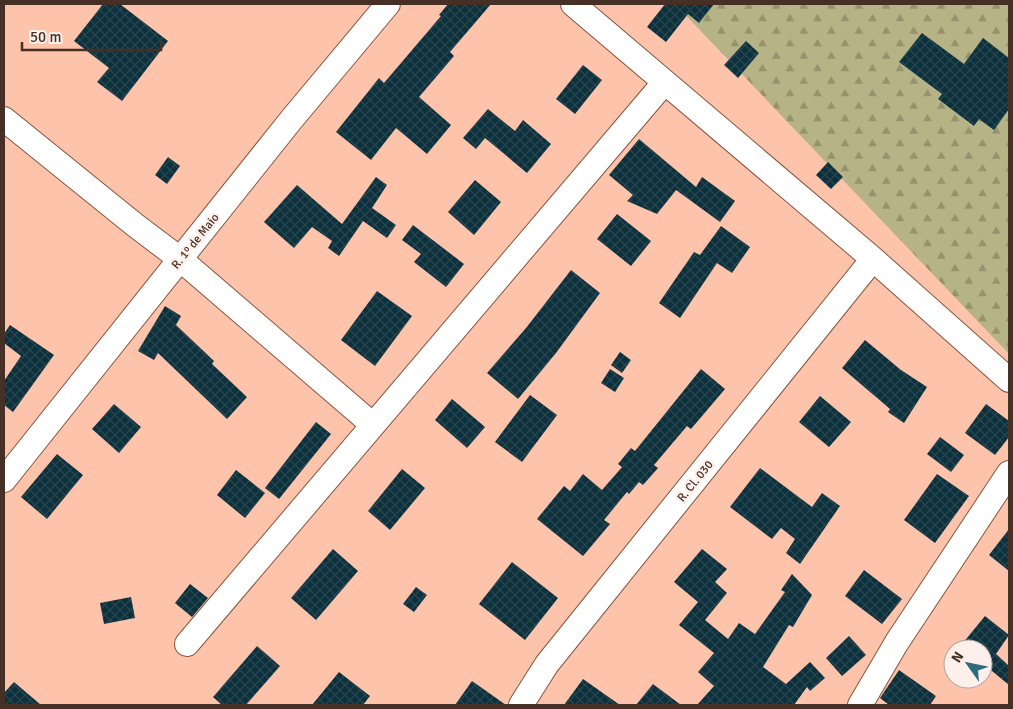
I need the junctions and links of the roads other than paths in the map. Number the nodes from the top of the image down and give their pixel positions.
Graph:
1 (388, 4) edge
2 (573, 4) edge
3 (664, 83) junction
4 (4, 119) edge
5 (180, 258) junction
6 (873, 259) junction
7 (1009, 380) edge
8 (373, 425) junction
9 (1009, 473) edge
10 (4, 480) edge
11 (187, 644) dead end
12 (521, 705) edge
13 (860, 705) edge

1 - 5 street, R. 1º de Maio
2 - 3 street
3 - 6 street
3 - 8 street
4 - 5 street
5 - 8 street
5 - 10 street, R. 1º de Maio
6 - 7 street
6 - 12 street, R. Cl. 030
8 - 11 street
9 - 13 street

